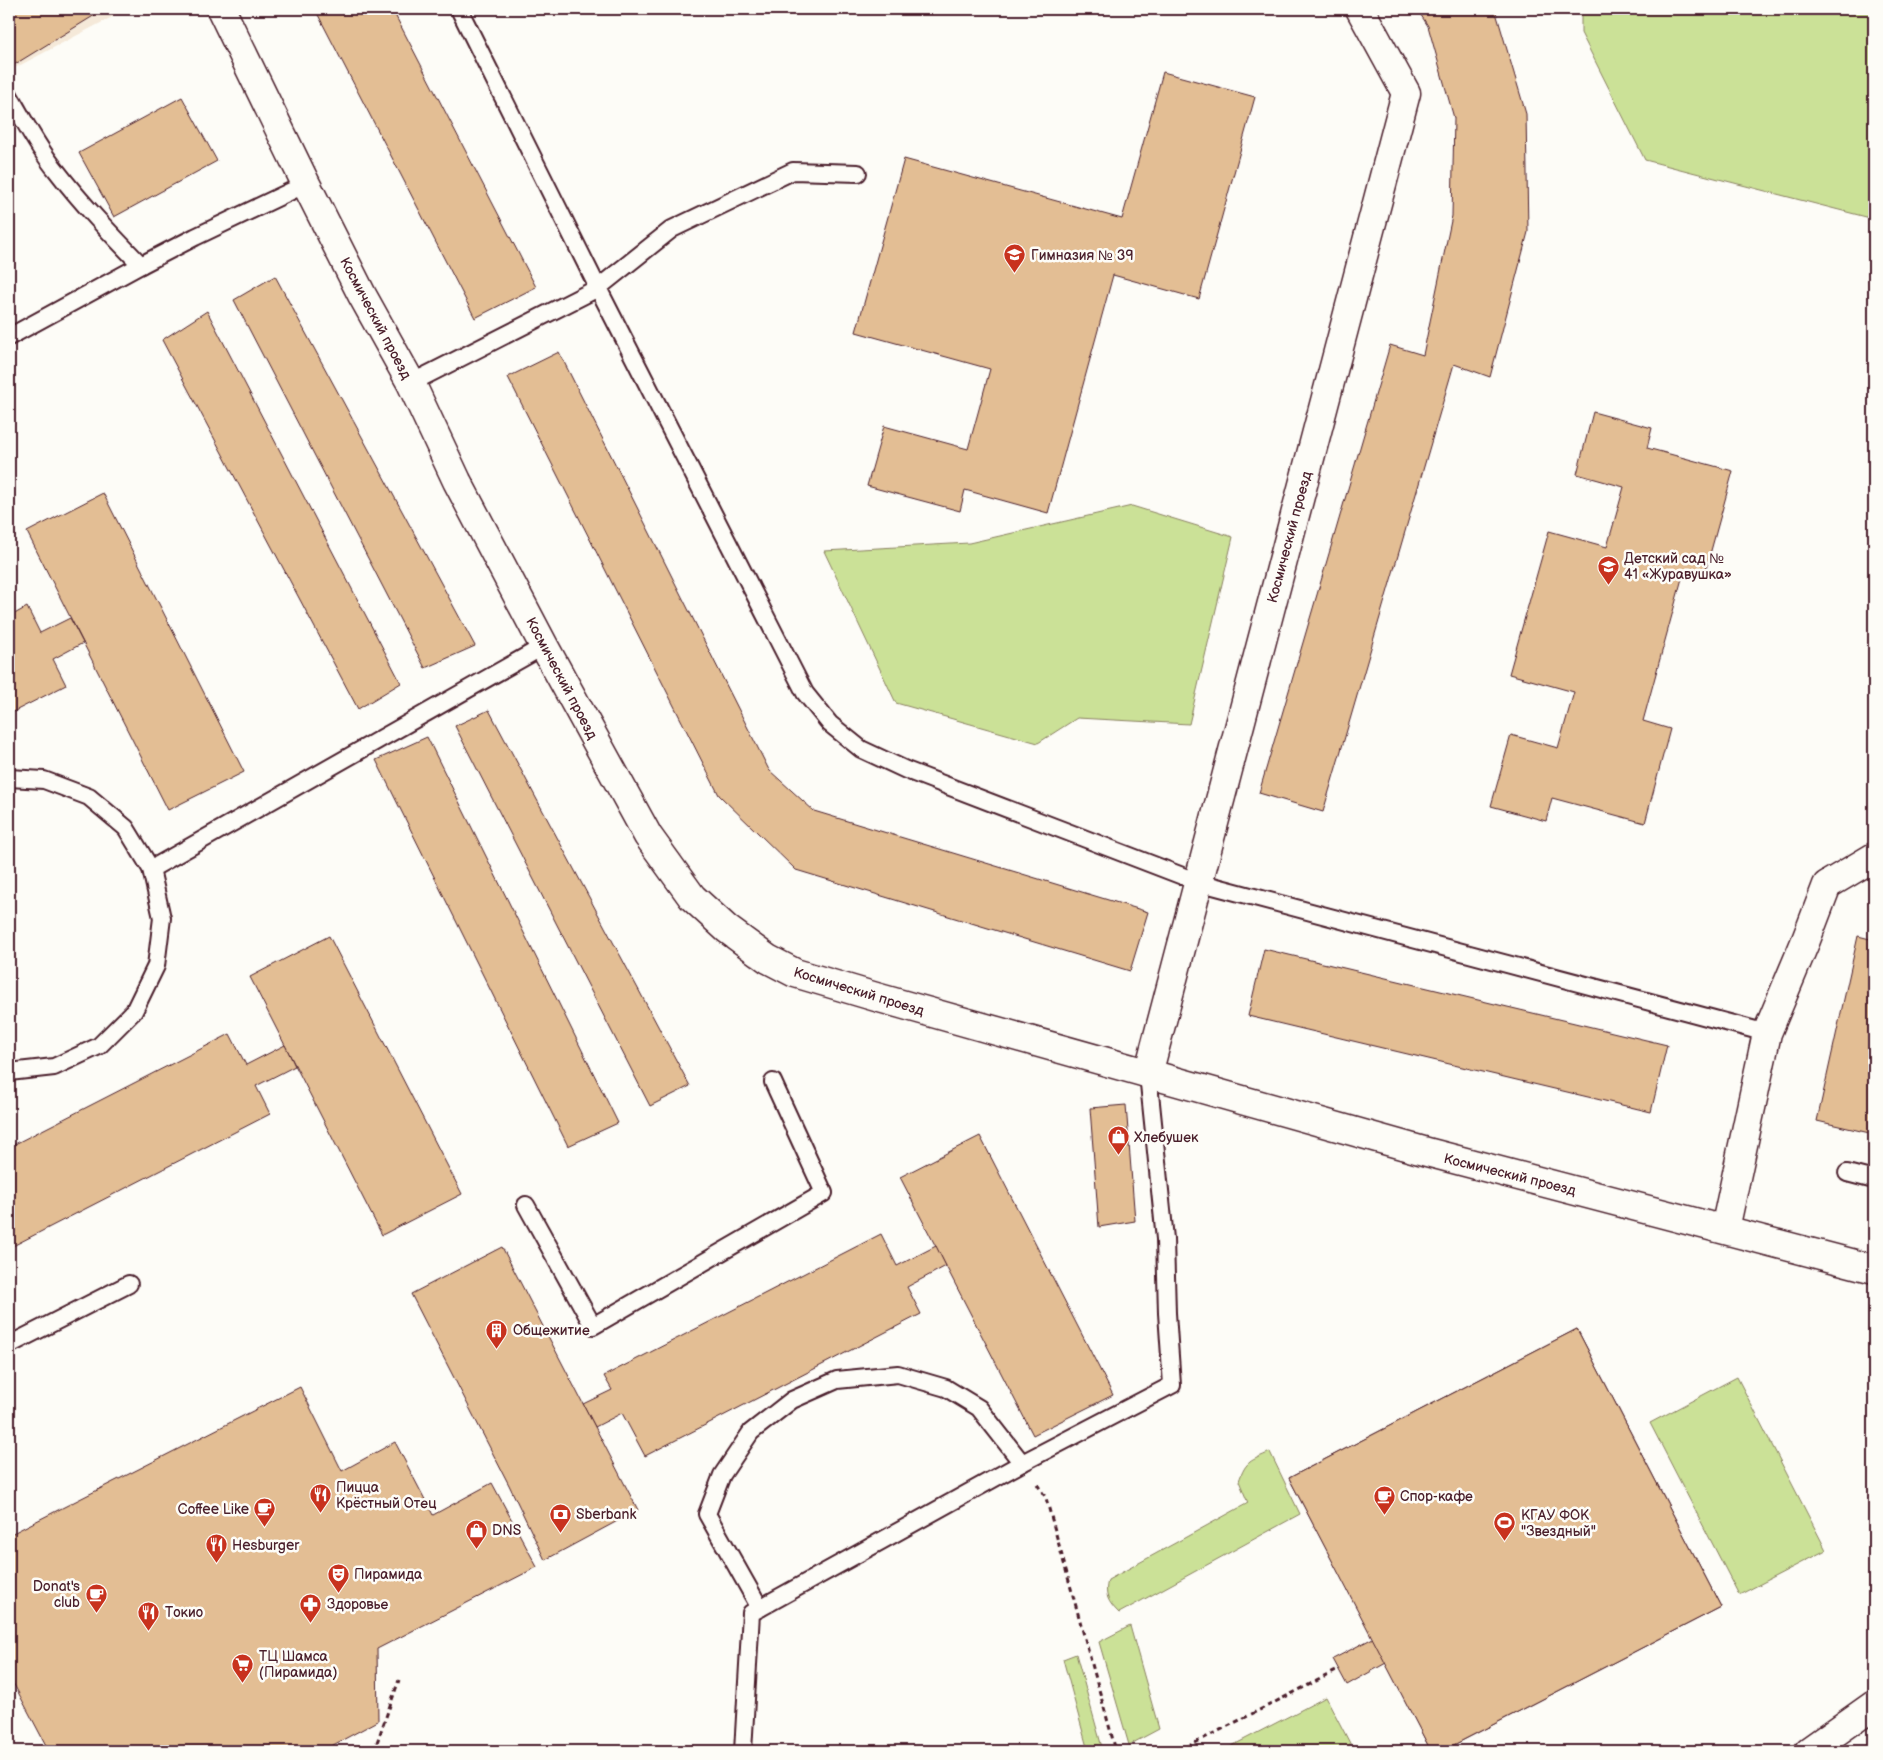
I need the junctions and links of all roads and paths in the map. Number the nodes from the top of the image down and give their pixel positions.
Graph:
1 (221, 9) edge
2 (460, 9) edge
3 (1360, 9) edge
4 (9, 95) edge
5 (858, 173) dead end
6 (306, 184) junction
7 (141, 265) junction
8 (598, 288) junction
9 (9, 337) edge
10 (410, 383) junction
11 (544, 646) junction
12 (9, 778) edge
13 (1874, 857) edge
14 (151, 869) junction
15 (1198, 882) junction
16 (1767, 1033) junction
17 (9, 1072) edge
18 (1148, 1074) junction
19 (773, 1082) dead end
20 (1846, 1173) dead end
21 (1874, 1180) edge
22 (526, 1205) dead end
23 (1725, 1229) junction
24 (1874, 1270) edge
25 (128, 1284) dead end
26 (9, 1345) edge
27 (1022, 1463) junction
28 (760, 1608) junction
29 (1336, 1671) dead end
30 (399, 1680) dead end
31 (1874, 1705) edge
32 (374, 1751) edge
33 (743, 1751) edge
34 (1116, 1751) edge
35 (1179, 1751) edge
36 (1809, 1751) edge

1 - 6 street, Космический проезд
2 - 8 lane
3 - 15 street, Космический проезд
4 - 7 lane
5 - 8 lane
6 - 7 lane
6 - 10 street, Космический проезд
7 - 9 lane
8 - 10 lane
8 - 15 lane
10 - 11 street, Космический проезд
11 - 14 lane
11 - 18 street, Космический проезд
12 - 14 lane
13 - 16 street
14 - 17 lane
15 - 16 lane
15 - 18 street, Космический проезд
16 - 23 street
18 - 23 street, Космический проезд
18 - 27 lane
19 - 22 lane
20 - 21 lane
23 - 24 street, Космический проезд
25 - 26 lane
27 - 28 lane
27 - 28 lane
27 - 34 path
28 - 33 lane
29 - 35 path
30 - 32 path
31 - 36 street

